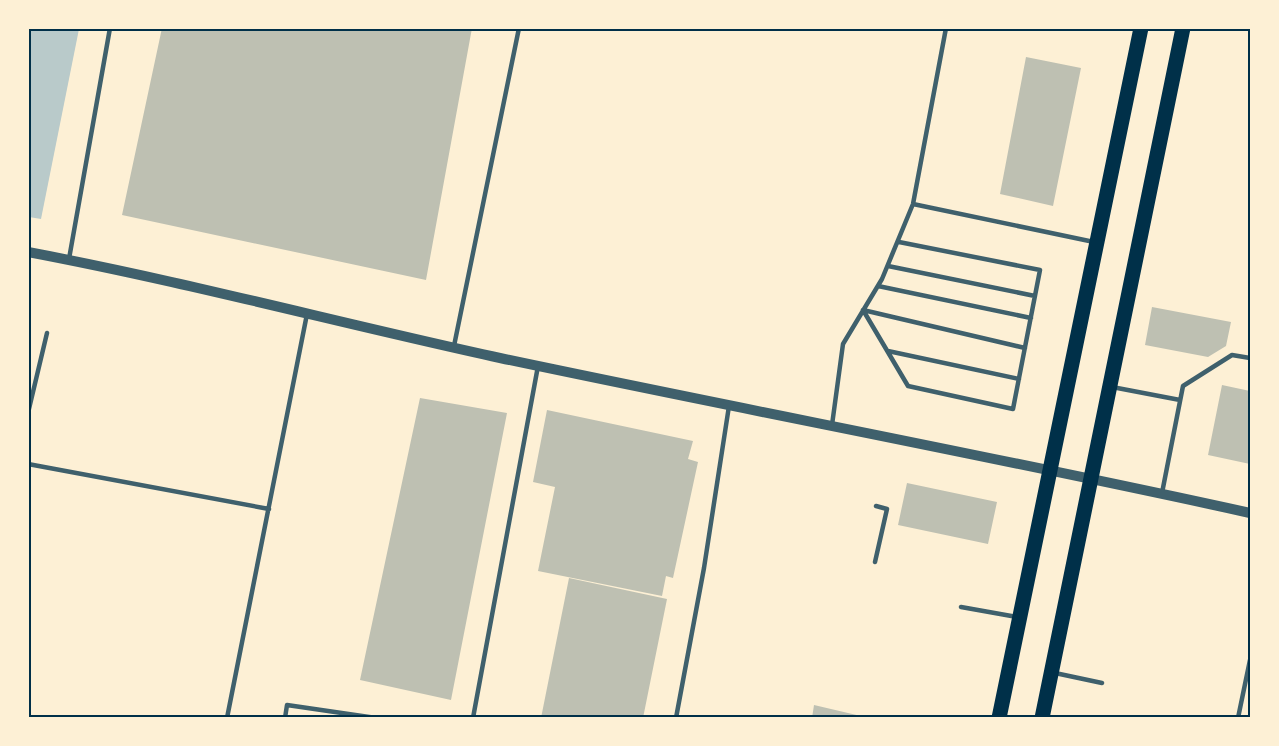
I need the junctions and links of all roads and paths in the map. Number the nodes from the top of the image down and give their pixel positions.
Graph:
1 (110, 28) edge
2 (519, 28) edge
3 (946, 28) edge
4 (1141, 28) edge
5 (1183, 28) edge
6 (914, 204) junction
7 (898, 242) junction
8 (1096, 243) junction
9 (28, 252) edge
10 (69, 259) junction
11 (888, 266) junction
12 (878, 286) junction
13 (1035, 297) junction
14 (863, 310) junction
15 (308, 314) junction
16 (1031, 318) junction
17 (48, 333) dead end
18 (454, 348) junction
19 (1025, 348) junction
20 (888, 351) junction
21 (1251, 358) edge
22 (538, 366) junction
23 (1019, 379) junction
24 (1111, 387) junction
25 (1180, 400) junction
26 (729, 406) junction
27 (28, 413) edge
28 (832, 428) junction
29 (28, 464) edge
30 (1051, 472) junction
31 (1093, 478) junction
32 (1162, 493) junction
33 (876, 506) dead end
34 (269, 509) junction
35 (1251, 513) edge
36 (875, 562) dead end
37 (961, 607) dead end
38 (1020, 618) junction
39 (1251, 660) edge
40 (1052, 672) junction
41 (1102, 683) dead end
42 (227, 717) edge
43 (285, 717) edge
44 (376, 717) edge
45 (473, 717) edge
46 (676, 717) edge
47 (999, 717) edge
48 (1042, 717) edge
49 (1238, 717) edge

1 - 10 lane
2 - 18 lane
3 - 6 lane
4 - 8 main road
5 - 24 main road
6 - 7 lane
6 - 8 lane
7 - 11 lane
7 - 13 lane
8 - 30 main road
9 - 10 street
10 - 15 street
11 - 12 lane
11 - 13 lane
12 - 14 lane
12 - 16 lane
13 - 16 lane
14 - 19 lane
14 - 20 lane
14 - 28 lane
15 - 18 street
15 - 34 lane
16 - 19 lane
17 - 27 lane
18 - 22 street
19 - 23 lane
20 - 23 lane
20 - 23 lane
21 - 25 lane
22 - 26 street
22 - 45 lane
24 - 25 lane
24 - 31 main road
25 - 32 lane
26 - 28 street
26 - 46 lane
28 - 30 street
29 - 34 lane
30 - 31 street
30 - 38 main road
31 - 32 street
31 - 40 main road
32 - 35 street
33 - 36 lane
34 - 42 lane
37 - 38 lane
38 - 47 main road
39 - 49 lane
40 - 41 lane
40 - 48 main road
43 - 44 lane

